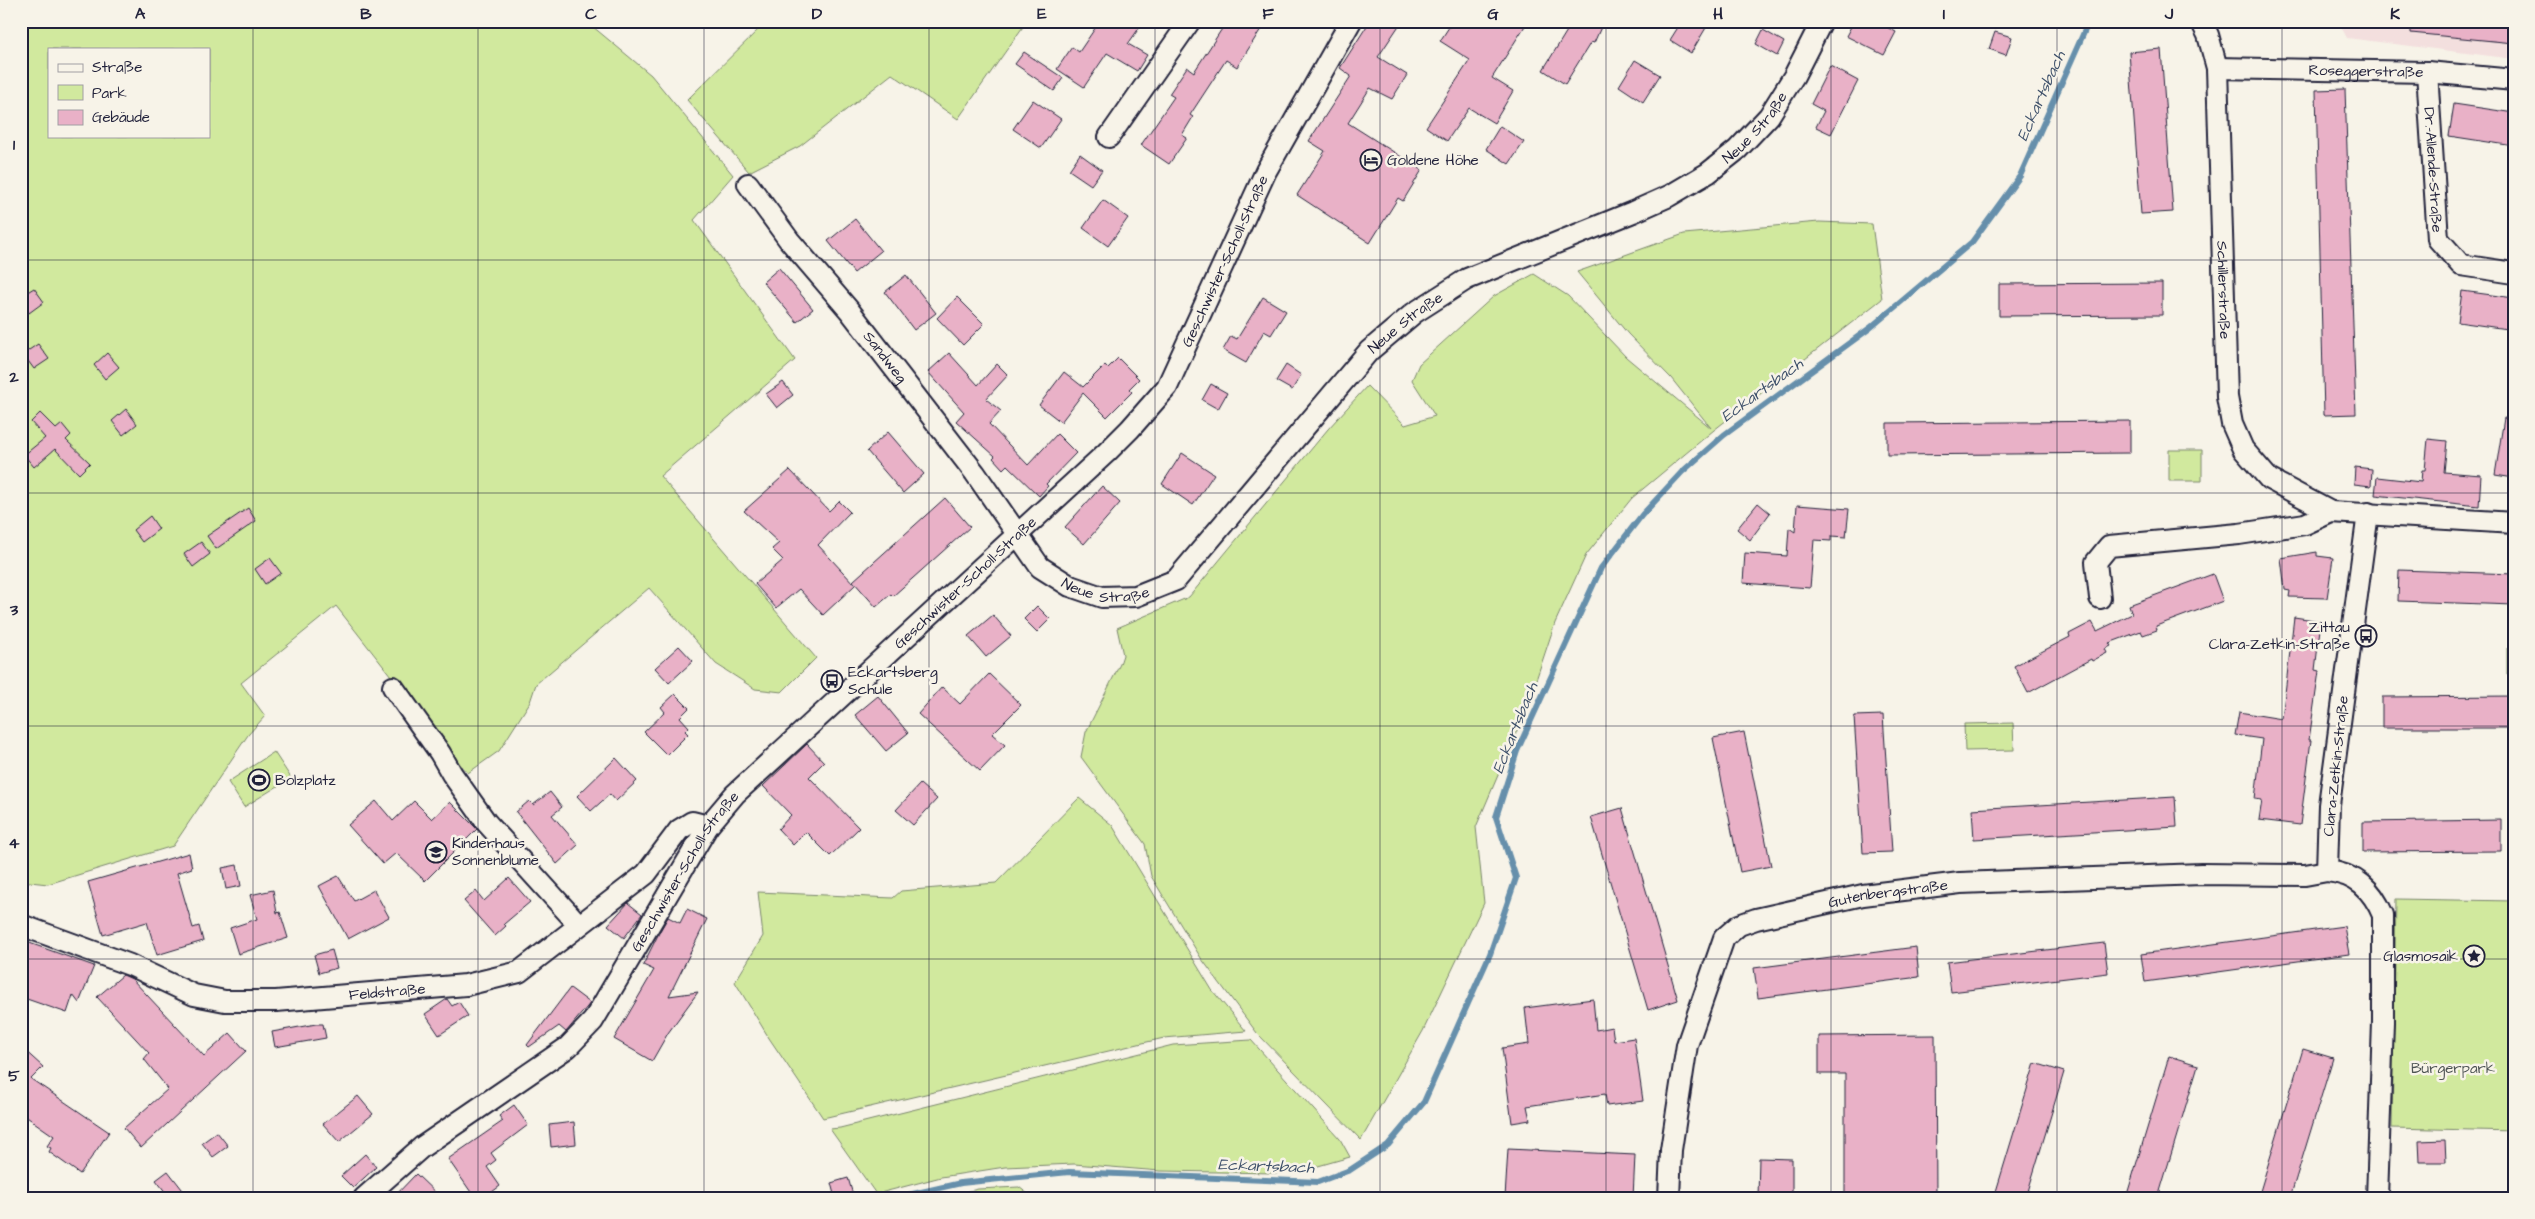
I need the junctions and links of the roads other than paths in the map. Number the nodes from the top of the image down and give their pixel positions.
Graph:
1 (1190, 21) edge
2 (1351, 21) edge
3 (1822, 21) edge
4 (2201, 21) edge
5 (2217, 68) junction
6 (2428, 72) junction
7 (2514, 80) edge
8 (1109, 137) dead end
9 (748, 184) dead end
10 (2514, 273) edge
11 (2331, 512) junction
12 (2368, 513) junction
13 (2514, 523) edge
14 (1019, 534) junction
15 (2100, 598) dead end
16 (393, 687) dead end
17 (708, 826) junction
18 (2327, 871) junction
19 (21, 925) edge
20 (579, 925) junction
21 (364, 1198) edge
22 (1669, 1198) edge
23 (2377, 1198) edge

1 - 8 street
2 - 14 street, Geschwister-Scholl-Straße
3 - 14 street, Neue Straße
4 - 5 street, Schillerstraße
5 - 6 street, Roseggerstraße
5 - 11 street, Schillerstraße
6 - 7 street, Roseggerstraße
6 - 10 street, Dr.-Allende-Straße
9 - 14 street, Sandweg
11 - 12 street, Schillerstraße
11 - 15 street, Schillerstraße
12 - 13 street, Schillerstraße
12 - 18 street, Clara-Zetkin-Straße
14 - 17 street, Geschwister-Scholl-Straße
16 - 20 street
17 - 20 street, Feldstraße
17 - 21 street, Geschwister-Scholl-Straße
18 - 22 street, Gutenbergstraße
18 - 23 street
19 - 20 street, Feldstraße

